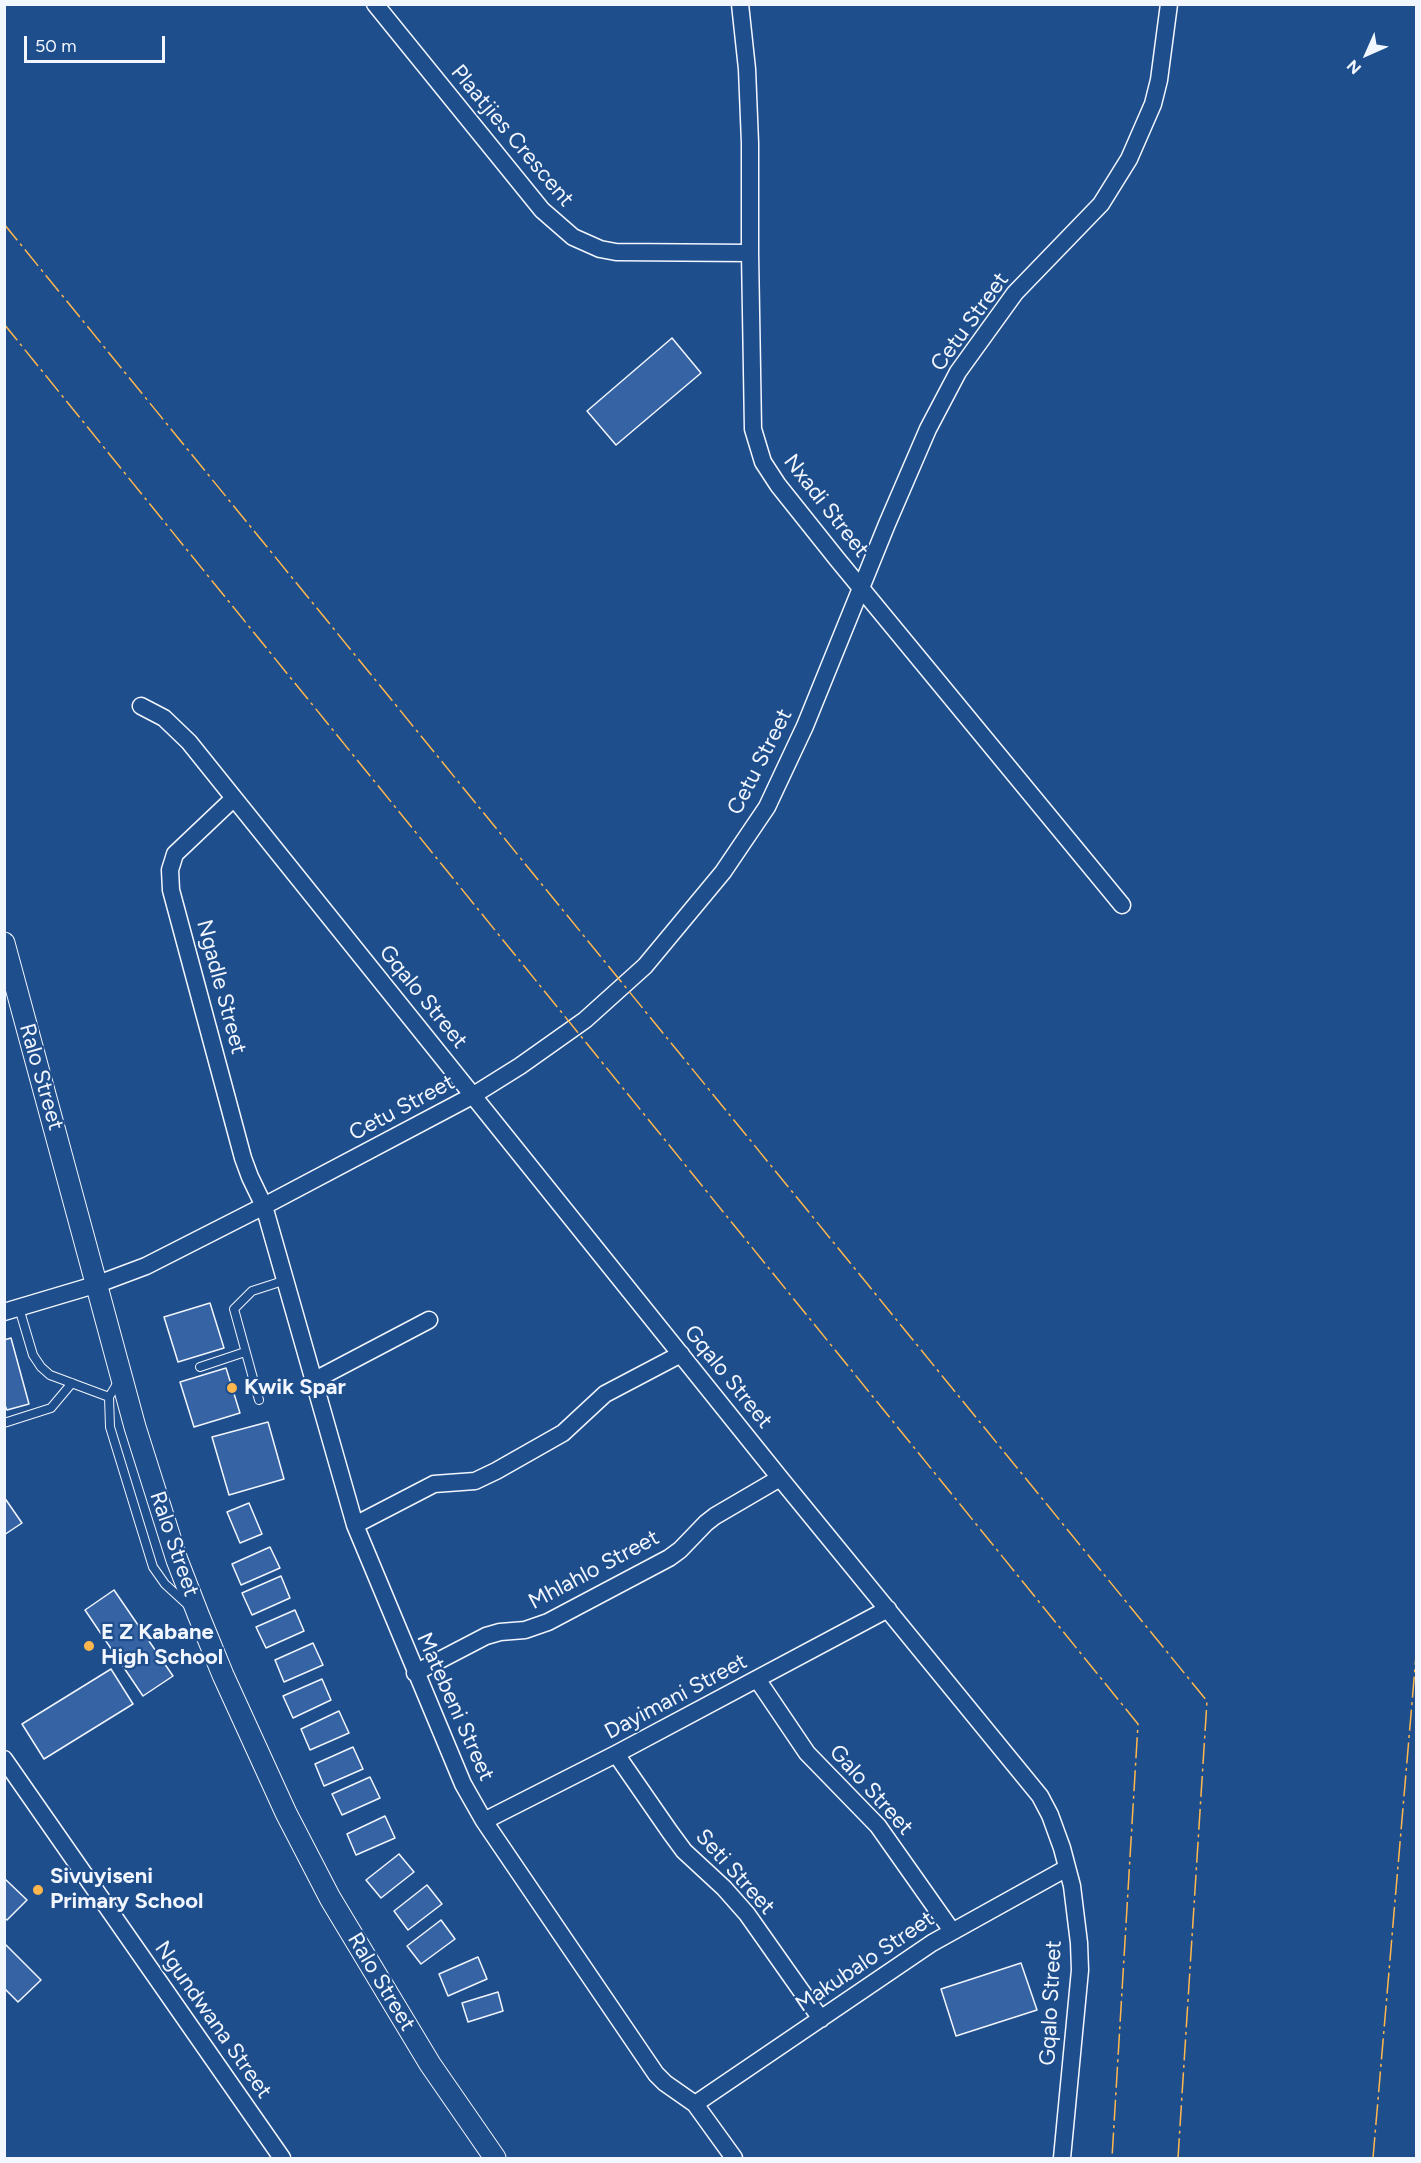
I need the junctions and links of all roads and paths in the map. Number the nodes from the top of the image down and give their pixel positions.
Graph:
1 (375, 4) edge
2 (740, 4) edge
3 (1169, 4) edge
4 (750, 253) junction
5 (861, 587) junction
6 (141, 706) dead end
7 (233, 799) junction
8 (1122, 905) dead end
9 (4, 943) edge
10 (472, 1096) junction
11 (264, 1206) junction
12 (286, 1280) junction
13 (98, 1284) junction
14 (12, 1310) edge
15 (429, 1320) dead end
16 (245, 1352) junction
17 (681, 1354) junction
18 (200, 1367) dead end
19 (122, 1376) junction
20 (315, 1380) junction
21 (72, 1383) junction
22 (109, 1396) junction
23 (259, 1400) dead end
24 (4, 1423) edge
25 (780, 1478) junction
26 (355, 1525) junction
27 (888, 1609) junction
28 (198, 1614) junction
29 (415, 1673) junction
30 (757, 1679) junction
31 (616, 1754) junction
32 (4, 1759) edge
33 (484, 1821) junction
34 (1066, 1868) junction
35 (952, 1931) junction
36 (821, 2019) junction
37 (695, 2104) junction
38 (282, 2158) edge
39 (495, 2158) edge
40 (734, 2158) edge
41 (1062, 2158) edge

1 - 4 street, Plaatjies Crescent
2 - 4 street, Nxadi Street
3 - 5 street, Cetu Street
4 - 5 street, Nxadi Street
5 - 8 street, Nxadi Street
5 - 10 street, Cetu Street
6 - 7 street, Gqalo Street
7 - 10 street, Gqalo Street
7 - 11 street, Ngadle Street
9 - 13 street, Ralo Street
10 - 11 street, Cetu Street
10 - 17 street, Gqalo Street
11 - 12 street, Matebeni Street
11 - 13 street, Cetu Street
12 - 16 lane
12 - 20 street, Matebeni Street
13 - 14 street, Cetu Street
13 - 19 street, Ralo Street
14 - 21 lane
15 - 20 street
16 - 18 lane
16 - 23 lane
17 - 25 street, Gqalo Street
17 - 26 street
19 - 22 lane
19 - 28 street, Ralo Street
20 - 26 street, Matebeni Street
21 - 22 lane
21 - 24 lane
22 - 28 lane
25 - 27 street, Gqalo Street
25 - 29 street, Mhlahlo Street
26 - 29 street, Matebeni Street
27 - 30 street, Dayimani Street
27 - 34 street, Gqalo Street
28 - 39 street, Ralo Street
29 - 33 street, Matebeni Street
30 - 31 street, Dayimani Street
30 - 35 street, Galo Street
31 - 33 street, Dayimani Street
31 - 36 street, Seti Street
32 - 38 street, Ngundwana Street
33 - 37 street, Matebeni Street
34 - 35 street, Makubalo Street
34 - 41 street, Gqalo Street
35 - 36 street, Makubalo Street
36 - 37 street, Makubalo Street
37 - 40 street, Matebeni Street

